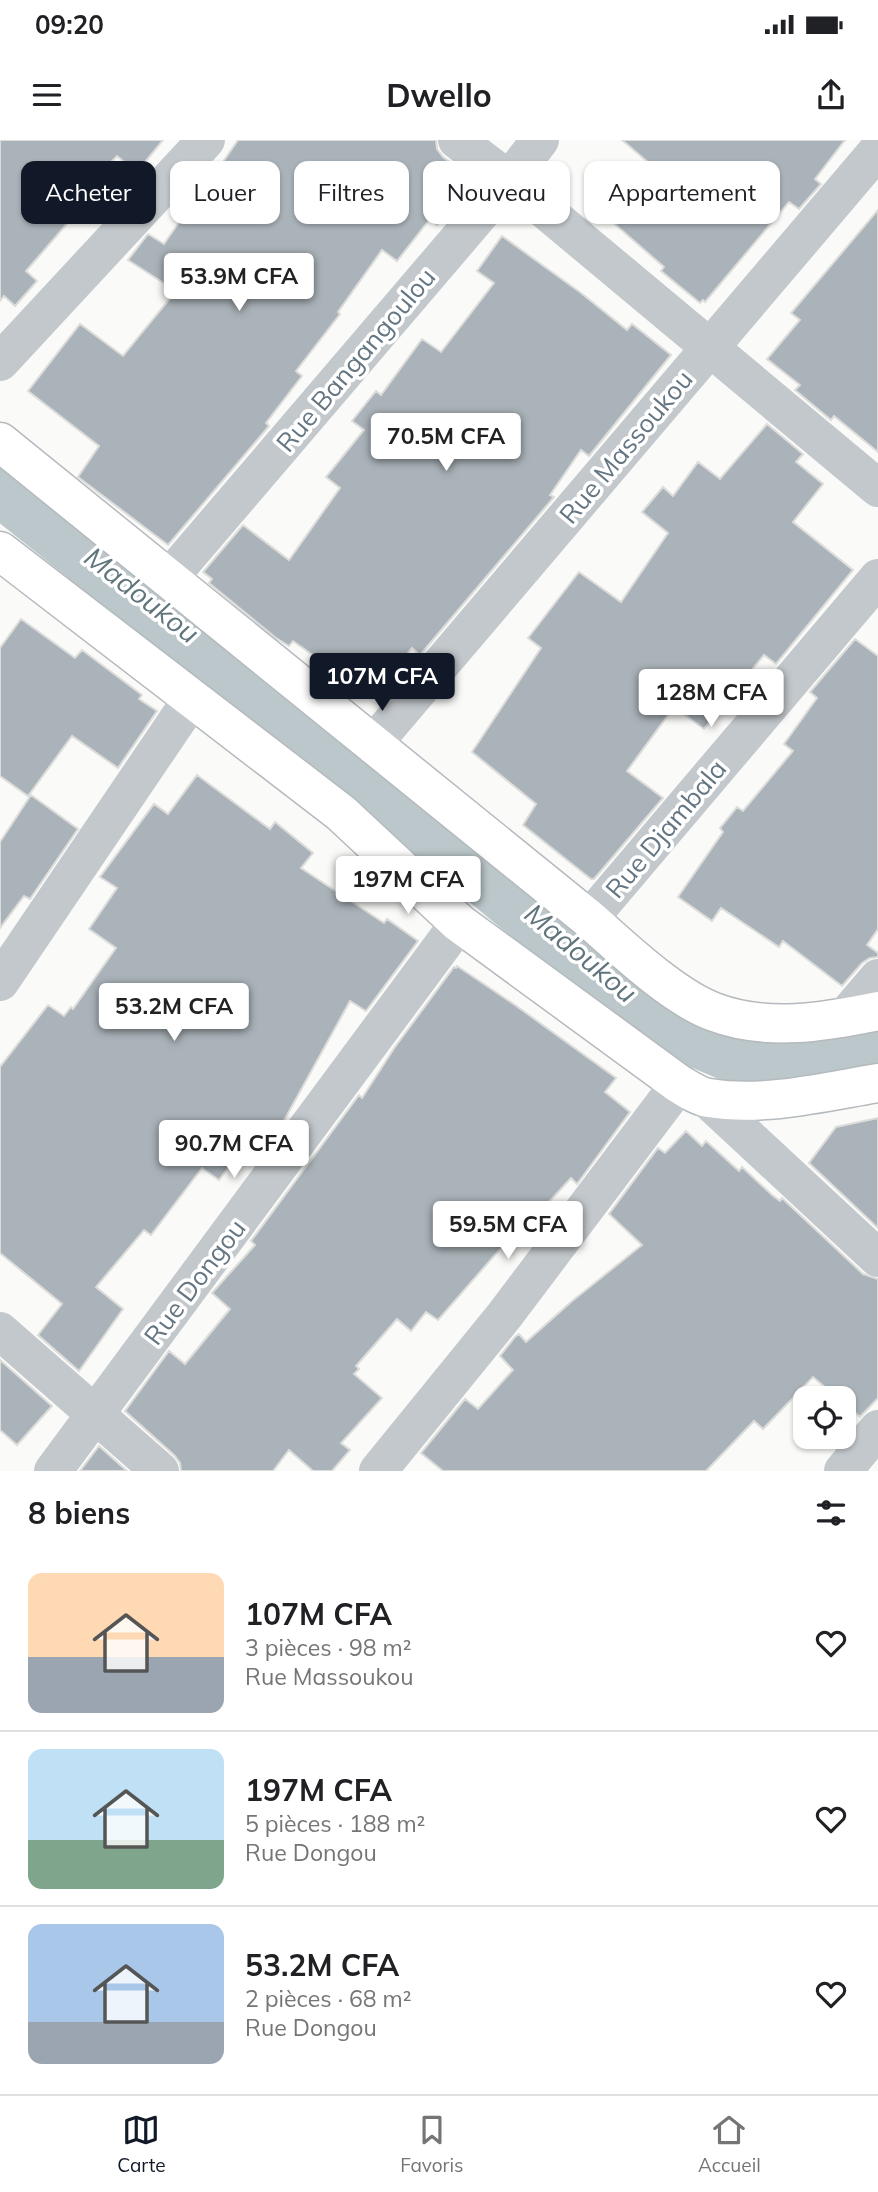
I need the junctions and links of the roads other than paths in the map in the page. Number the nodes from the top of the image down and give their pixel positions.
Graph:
1 (206, 140) edge
2 (457, 140) edge
3 (540, 140) edge
4 (878, 150) edge
5 (484, 161) edge
6 (524, 161) edge
7 (472, 224) edge
8 (561, 224) edge
9 (709, 349) junction
10 (0, 362) edge
11 (0, 442) edge
12 (878, 488) edge
13 (0, 551) edge
14 (878, 578) edge
15 (169, 579) junction
16 (191, 700) junction
17 (373, 744) junction
18 (589, 919) junction
19 (459, 923) junction
20 (878, 978) edge
21 (0, 982) edge
22 (861, 1014) edge
23 (878, 1083) edge
24 (693, 1091) junction
25 (878, 1258) edge
26 (0, 1331) edge
27 (96, 1414) junction
28 (878, 1429) edge
29 (53, 1471) edge
30 (160, 1471) edge
31 (378, 1471) edge
32 (843, 1471) edge

1 - 10 street
2 - 5 street
3 - 6 street, Rue Bangangoulou
4 - 9 street, Rue Massoukou
7 - 15 street, Rue Bangangoulou
8 - 9 street
9 - 12 street
9 - 17 street, Rue Massoukou
11 - 15 main road
13 - 16 main road
14 - 18 street, Rue Djambala
15 - 17 main road
16 - 19 main road
16 - 21 street
17 - 18 main road
18 - 22 main road
19 - 24 main road
19 - 27 street, Rue Dongou
20 - 22 street
23 - 24 main road
24 - 25 street
24 - 31 street
26 - 27 street
27 - 29 street, Rue Dongou
27 - 30 street
28 - 32 street

